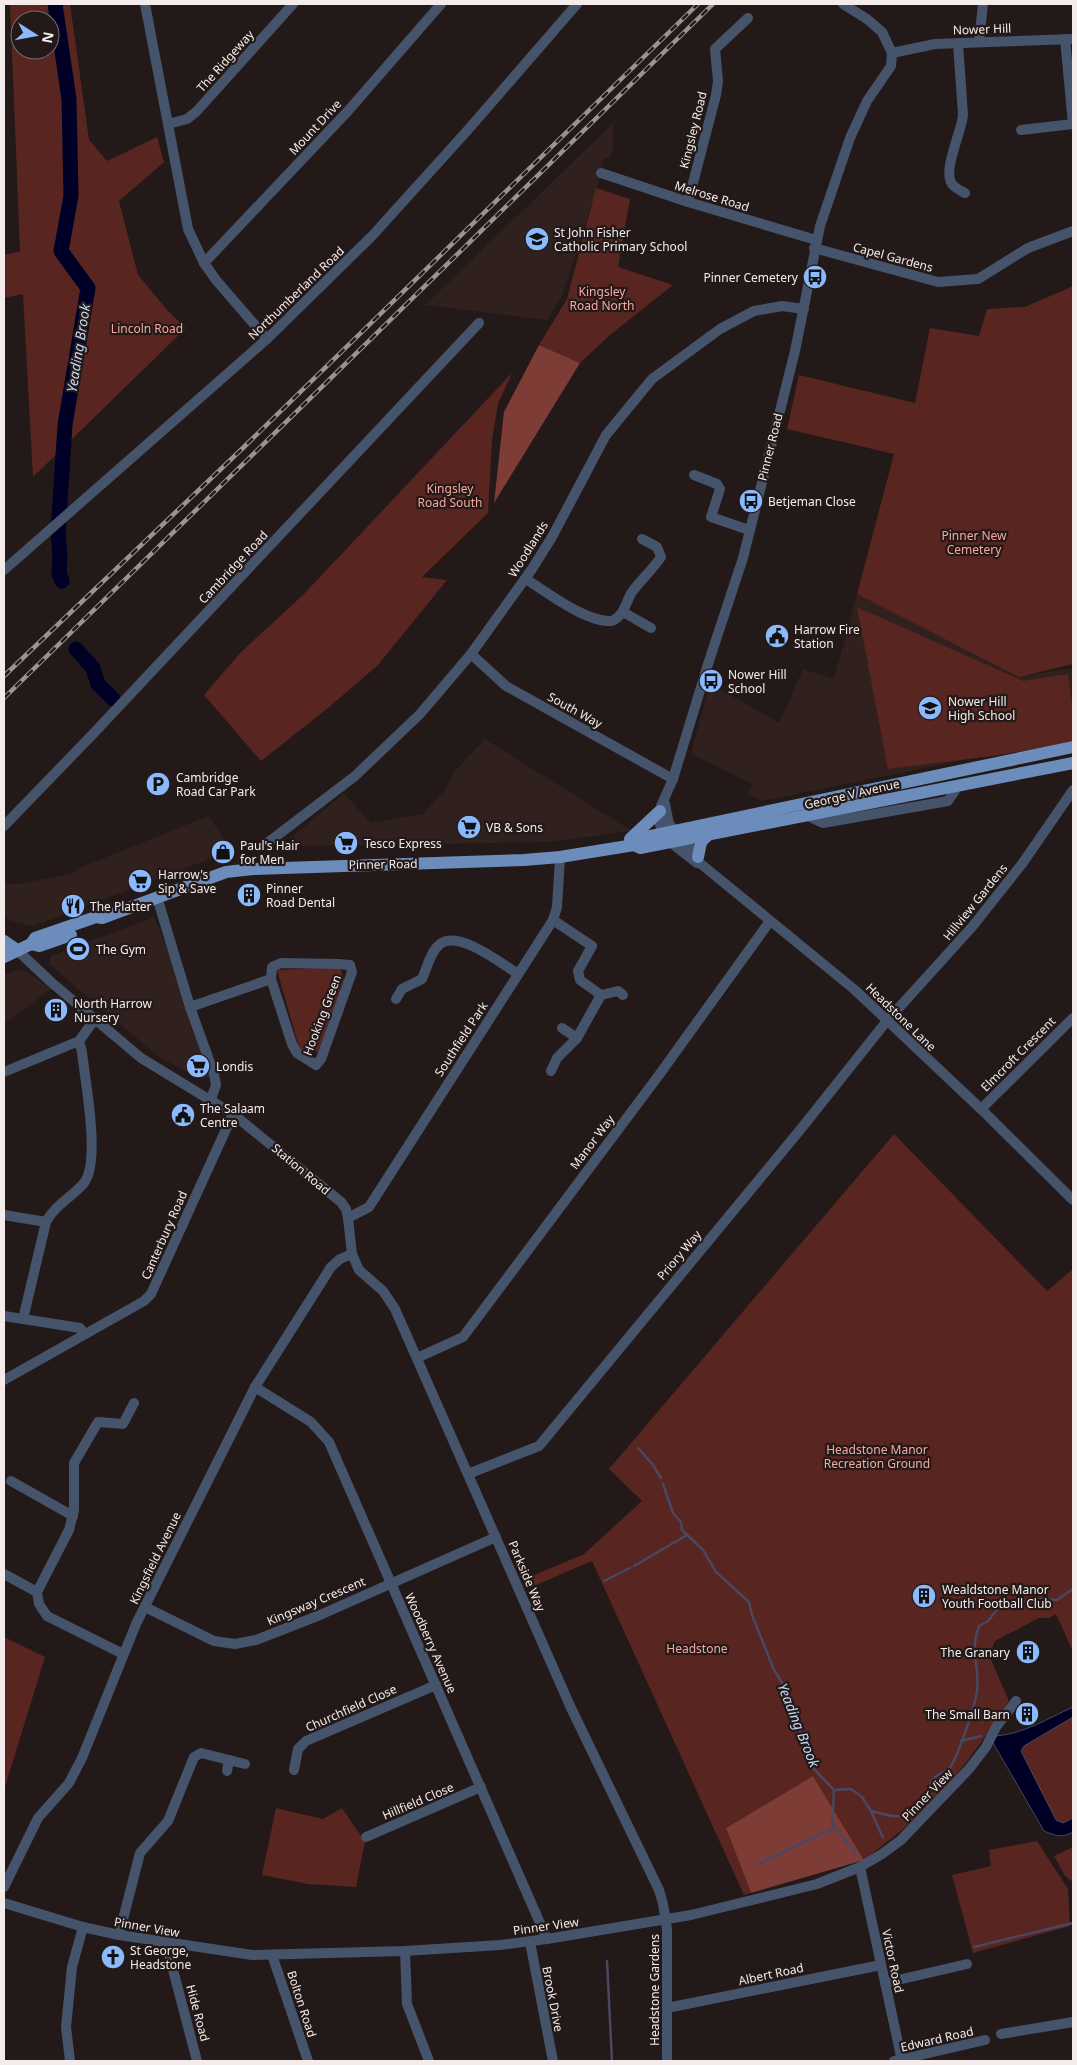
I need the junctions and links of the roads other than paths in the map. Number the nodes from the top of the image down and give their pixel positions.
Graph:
1 (146, 4) edge
2 (293, 4) edge
3 (441, 4) edge
4 (577, 4) edge
5 (843, 4) edge
6 (983, 4) edge
7 (748, 18) dead end
8 (1069, 39) edge
9 (979, 41) junction
10 (958, 43) junction
11 (892, 53) junction
12 (168, 124) junction
13 (1021, 130) dead end
14 (601, 173) dead end
15 (965, 193) dead end
16 (688, 202) junction
17 (1073, 231) edge
18 (815, 244) junction
19 (204, 262) junction
20 (804, 309) junction
21 (479, 323) dead end
22 (268, 339) junction
23 (694, 475) dead end
24 (749, 530) junction
25 (642, 539) dead end
26 (4, 570) edge
27 (526, 579) junction
28 (623, 612) junction
29 (651, 628) dead end
30 (471, 654) junction
31 (1073, 747) edge
32 (1073, 763) edge
33 (673, 778) junction
34 (896, 783) junction
35 (958, 786) junction
36 (1073, 790) edge
37 (905, 796) junction
38 (662, 806) junction
39 (806, 815) junction
40 (4, 826) edge
41 (708, 835) junction
42 (672, 837) junction
43 (266, 844) dead end
44 (628, 846) junction
45 (560, 857) junction
46 (699, 861) junction
47 (157, 897) junction
48 (553, 920) junction
49 (770, 921) junction
50 (4, 941) edge
51 (17, 950) junction
52 (4, 957) edge
53 (518, 974) junction
54 (271, 980) junction
55 (601, 995) junction
56 (623, 995) dead end
57 (396, 998) dead end
58 (190, 1007) junction
59 (1073, 1018) edge
60 (94, 1019) junction
61 (886, 1022) junction
62 (562, 1028) dead end
63 (577, 1038) junction
64 (79, 1041) junction
65 (551, 1071) dead end
66 (4, 1072) edge
67 (211, 1099) junction
68 (981, 1109) junction
69 (233, 1114) junction
70 (1073, 1200) edge
71 (4, 1215) edge
72 (348, 1218) junction
73 (46, 1222) junction
74 (352, 1254) junction
75 (4, 1316) edge
76 (23, 1319) junction
77 (86, 1334) junction
78 (417, 1358) junction
79 (4, 1380) edge
80 (255, 1387) junction
81 (134, 1403) dead end
82 (468, 1474) junction
83 (11, 1481) dead end
84 (73, 1516) junction
85 (496, 1536) junction
86 (4, 1574) edge
87 (391, 1582) junction
88 (37, 1592) junction
89 (145, 1607) junction
90 (124, 1654) junction
91 (436, 1685) junction
92 (1016, 1701) dead end
93 (229, 1760) junction
94 (245, 1764) dead end
95 (294, 1770) dead end
96 (227, 1771) dead end
97 (481, 1787) junction
98 (366, 1837) dead end
99 (860, 1867) junction
100 (4, 1887) edge
101 (4, 1903) edge
102 (666, 1918) junction
103 (83, 1927) junction
104 (119, 1935) junction
105 (547, 1940) junction
106 (530, 1942) junction
107 (166, 1943) junction
108 (405, 1951) junction
109 (272, 1955) junction
110 (967, 1964) dead end
111 (881, 1965) junction
112 (885, 1982) junction
113 (667, 2008) junction
114 (1073, 2022) edge
115 (1001, 2034) dead end
116 (985, 2040) dead end
117 (899, 2060) edge
118 (70, 2061) edge
119 (197, 2061) edge
120 (308, 2061) edge
121 (429, 2061) edge
122 (553, 2061) edge
123 (667, 2061) edge

1 - 12 street
2 - 12 street, The Ridgeway
3 - 19 street, Mount Drive
4 - 22 street, Northumberland Road
5 - 11 street
6 - 9 street
7 - 16 street, Kingsley Road
8 - 9 street, Nower Hill
8 - 13 street
9 - 10 street, Nower Hill
10 - 11 street, Nower Hill
10 - 15 street
11 - 18 street, Pinner Road
12 - 19 street
14 - 16 street, Melrose Road
16 - 18 street, Melrose Road
17 - 18 street, Capel Gardens
18 - 20 street, Pinner Road
19 - 22 street
20 - 24 street, Pinner Road
20 - 27 street, Woodlands
21 - 40 street, Cambridge Road
22 - 26 street, Northumberland Road
23 - 24 street
24 - 33 street, Pinner Road
25 - 28 street
27 - 28 street
27 - 30 street, Woodlands
28 - 29 street
30 - 33 street, South Way
30 - 43 street, Woodlands
31 - 34 main road, George V Avenue
32 - 35 main road, George V Avenue
33 - 38 street, Pinner Road
34 - 37 main road
34 - 42 main road, George V Avenue
35 - 37 main road, George V Avenue
35 - 39 street, George V Avenue
36 - 61 street, Hillview Gardens
37 - 39 main road, George V Avenue
38 - 42 street
38 - 44 main road
39 - 41 main road, George V Avenue
41 - 42 main road, George V Avenue
41 - 46 main road
42 - 44 main road, Pinner Road
42 - 46 street, Headstone Lane
44 - 45 main road, Pinner Road
45 - 47 main road, Pinner Road
45 - 48 street, Southfield Park
46 - 49 street, Headstone Lane
47 - 51 main road, Pinner Road
47 - 58 street
48 - 53 street, Southfield Park
48 - 55 street
49 - 61 street, Headstone Lane
49 - 78 street, Manor Way
50 - 51 main road, Station Road
51 - 52 main road, Pinner Road
51 - 60 street, Station Road
53 - 57 street
53 - 72 street, Southfield Park
54 - 54 street, Hooking Green
54 - 58 street
55 - 56 street
55 - 63 street
58 - 67 street
59 - 68 street, Elmcroft Crescent
60 - 64 street
60 - 67 street, Station Road
61 - 68 street, Headstone Lane
61 - 82 street, Priory Way
62 - 63 street
63 - 65 street
64 - 66 street
64 - 73 street
67 - 69 street, Station Road
68 - 70 street, Headstone Lane
69 - 72 street, Station Road
69 - 77 street, Canterbury Road
71 - 73 street
72 - 74 street, Station Road
73 - 76 street
74 - 78 street, Parkside Way
74 - 80 street, Kingsfield Avenue
75 - 76 street
76 - 77 street
77 - 79 street, Canterbury Road
78 - 82 street, Parkside Way
80 - 87 street, Woodberry Avenue
80 - 89 street, Kingsfield Avenue
81 - 84 street
82 - 85 street, Parkside Way
83 - 84 street
84 - 88 street
85 - 87 street, Kingsway Crescent
85 - 102 street, Parkside Way
86 - 88 street
87 - 89 street, Kingsway Crescent
87 - 91 street, Woodberry Avenue
88 - 90 street
89 - 90 street, Kingsfield Avenue
90 - 100 street, Kingsfield Avenue
91 - 95 street, Churchfield Close
91 - 97 street, Woodberry Avenue
92 - 99 street, Pinner View
93 - 94 street
93 - 96 street
93 - 104 street
97 - 98 street, Hillfield Close
97 - 105 street, Woodberry Avenue
99 - 102 street, Pinner View
99 - 111 street, Victor Road
101 - 103 street, Pinner View
102 - 105 street, Pinner View
102 - 113 street, Headstone Gardens
103 - 104 street, Pinner View
103 - 118 street
104 - 107 street, Pinner View
105 - 106 street, Pinner View
106 - 108 street, Pinner View
106 - 122 street, Brook Drive
107 - 109 street, Pinner View
107 - 119 street, Hide Road
108 - 109 street, Pinner View
108 - 121 street
109 - 120 street, Bolton Road
110 - 112 street
111 - 112 street, Victor Road
111 - 113 street, Albert Road
112 - 117 street, Victor Road
113 - 123 street, Headstone Gardens
114 - 115 street
116 - 117 street, Edward Road

